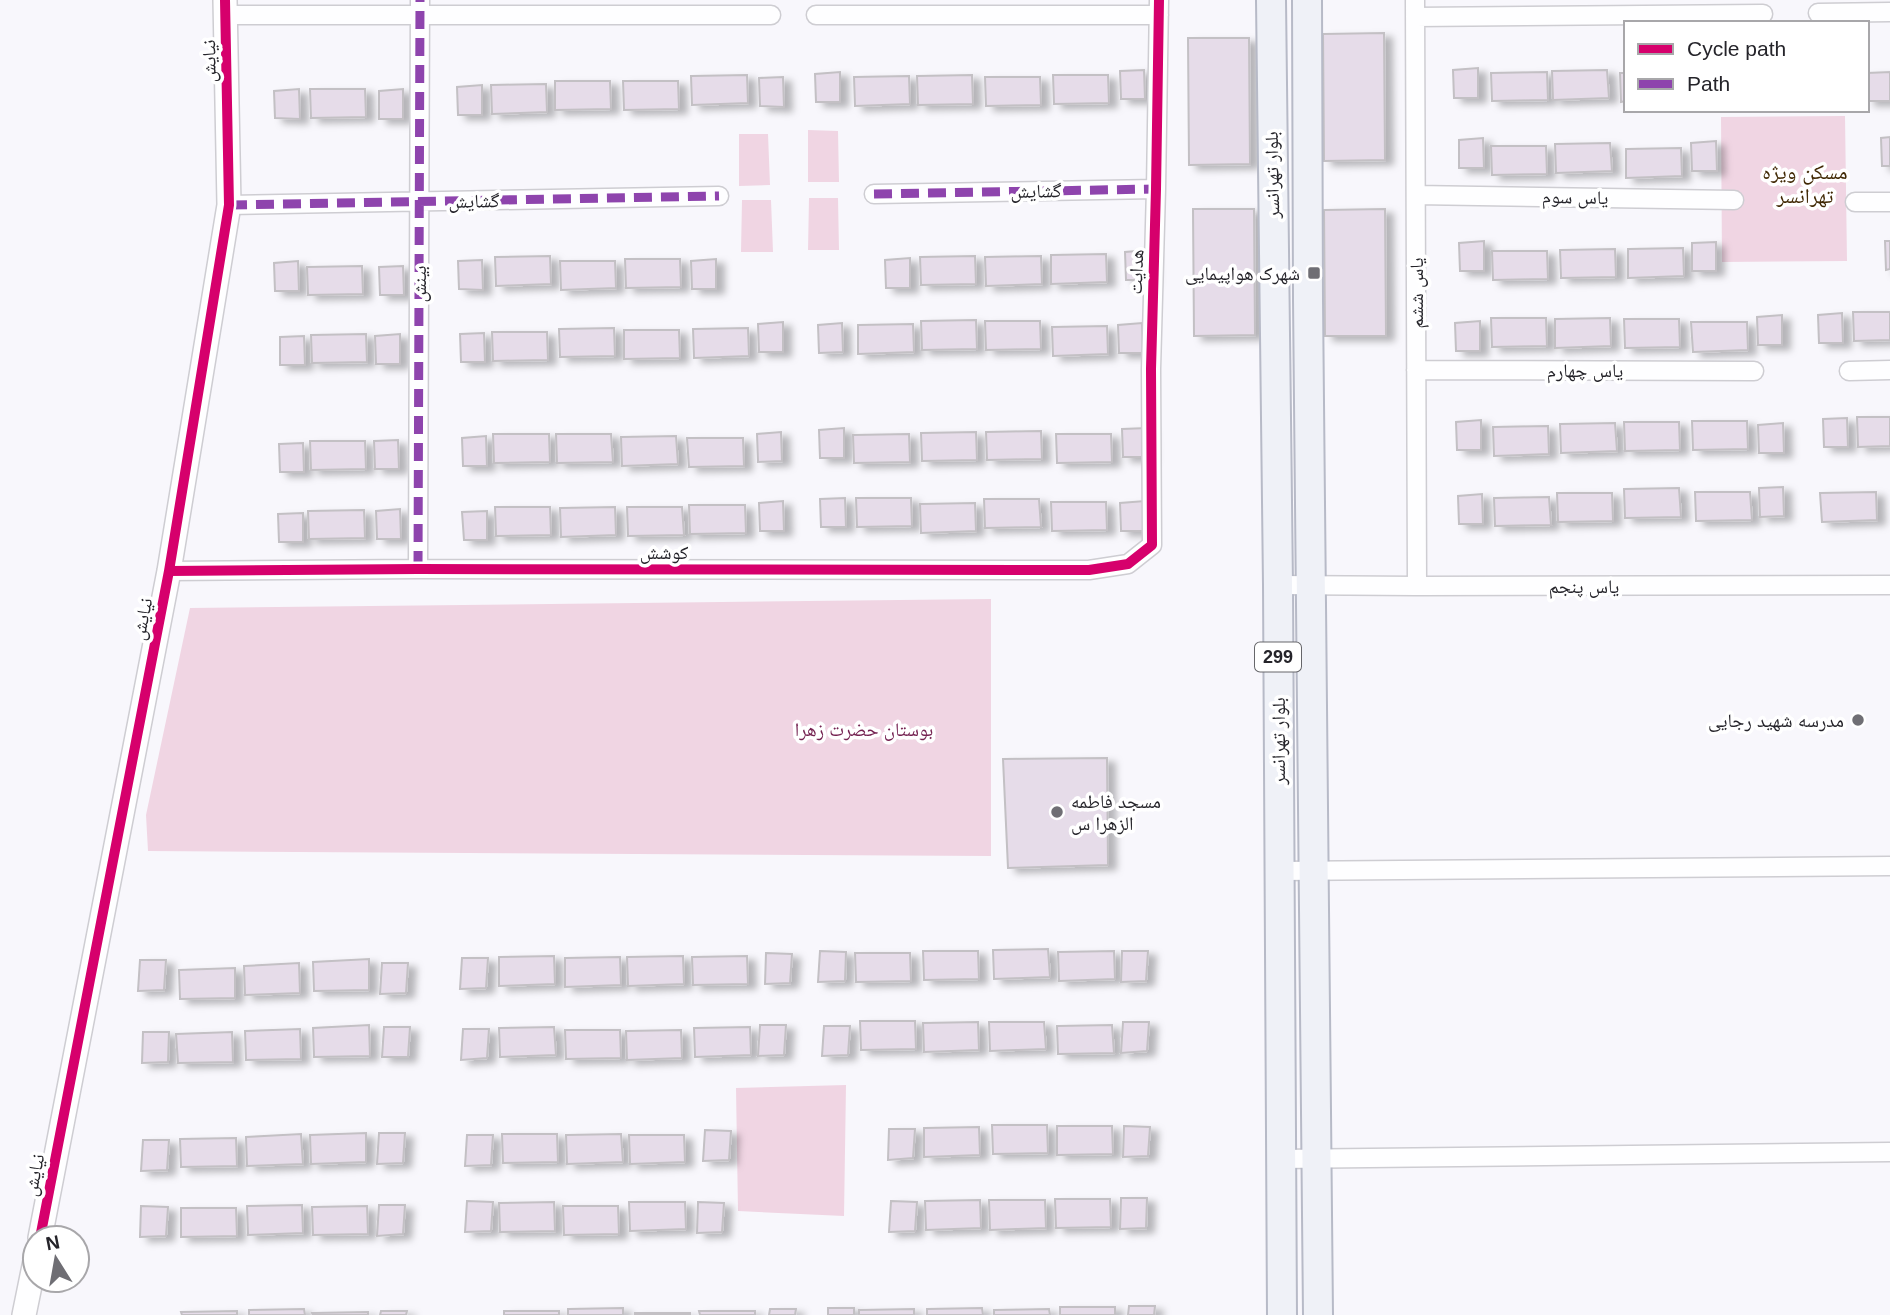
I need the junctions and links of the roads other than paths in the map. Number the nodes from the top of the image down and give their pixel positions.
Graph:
1 (1271, 0) edge
2 (1307, 0) edge
3 (225, 8) edge
4 (420, 8) edge
5 (1159, 8) edge
6 (1415, 8) edge
7 (1890, 12) edge
8 (1818, 13) dead end
9 (1763, 14) dead end
10 (771, 15) dead end
11 (816, 15) dead end
12 (1156, 189) junction
13 (874, 194) dead end
14 (1416, 195) junction
15 (719, 197) dead end
16 (1734, 200) dead end
17 (419, 201) junction
18 (1855, 202) dead end
19 (1890, 202) edge
20 (229, 205) junction
21 (1416, 370) junction
22 (1890, 370) edge
23 (1755, 371) dead end
24 (1849, 371) dead end
25 (1152, 545) joint
26 (418, 569) junction
27 (169, 570) junction
28 (1278, 585) junction
29 (1890, 585) edge
30 (1311, 586) junction
31 (1417, 586) junction
32 (1890, 866) edge
33 (1315, 870) junction
34 (1279, 871) junction
35 (1890, 1152) edge
36 (1280, 1159) junction
37 (1317, 1159) junction
38 (43, 1224) edge
39 (28, 1294) edge
40 (24, 1315) edge
41 (1282, 1315) edge
42 (1318, 1315) edge

1 - 28 main road, بلوار تهرانسر / 299
2 - 30 main road, بلوار تهرانسر / 299
3 - 4 street
3 - 20 street, نیایش
4 - 10 street
4 - 17 street, بینش
5 - 11 street
5 - 12 street, هدایت
6 - 9 street
6 - 14 street, یاس ششم
7 - 8 street
12 - 13 street, گشایش
12 - 25 street, هدایت
14 - 16 street, یاس سوم
14 - 21 street, یاس ششم
15 - 17 street, گشایش
17 - 20 street, گشایش
17 - 26 street, بینش
18 - 19 street
20 - 27 street, نیایش
21 - 23 street, یاس چهارم
21 - 31 street, یاس ششم
22 - 24 street
25 - 26 street, کوشش
26 - 27 street, کوشش
27 - 38 street, نیایش
28 - 30 street, یاس پنجم
28 - 34 main road, بلوار تهرانسر / 299
29 - 31 street, یاس پنجم
30 - 31 street, یاس پنجم
30 - 33 main road, بلوار تهرانسر / 299
32 - 33 street
33 - 34 street
33 - 37 main road, بلوار تهرانسر / 299
34 - 36 main road, بلوار تهرانسر / 299
35 - 37 street
36 - 37 street
36 - 41 main road, بلوار تهرانسر / 299
37 - 42 main road, بلوار تهرانسر / 299
39 - 40 street

